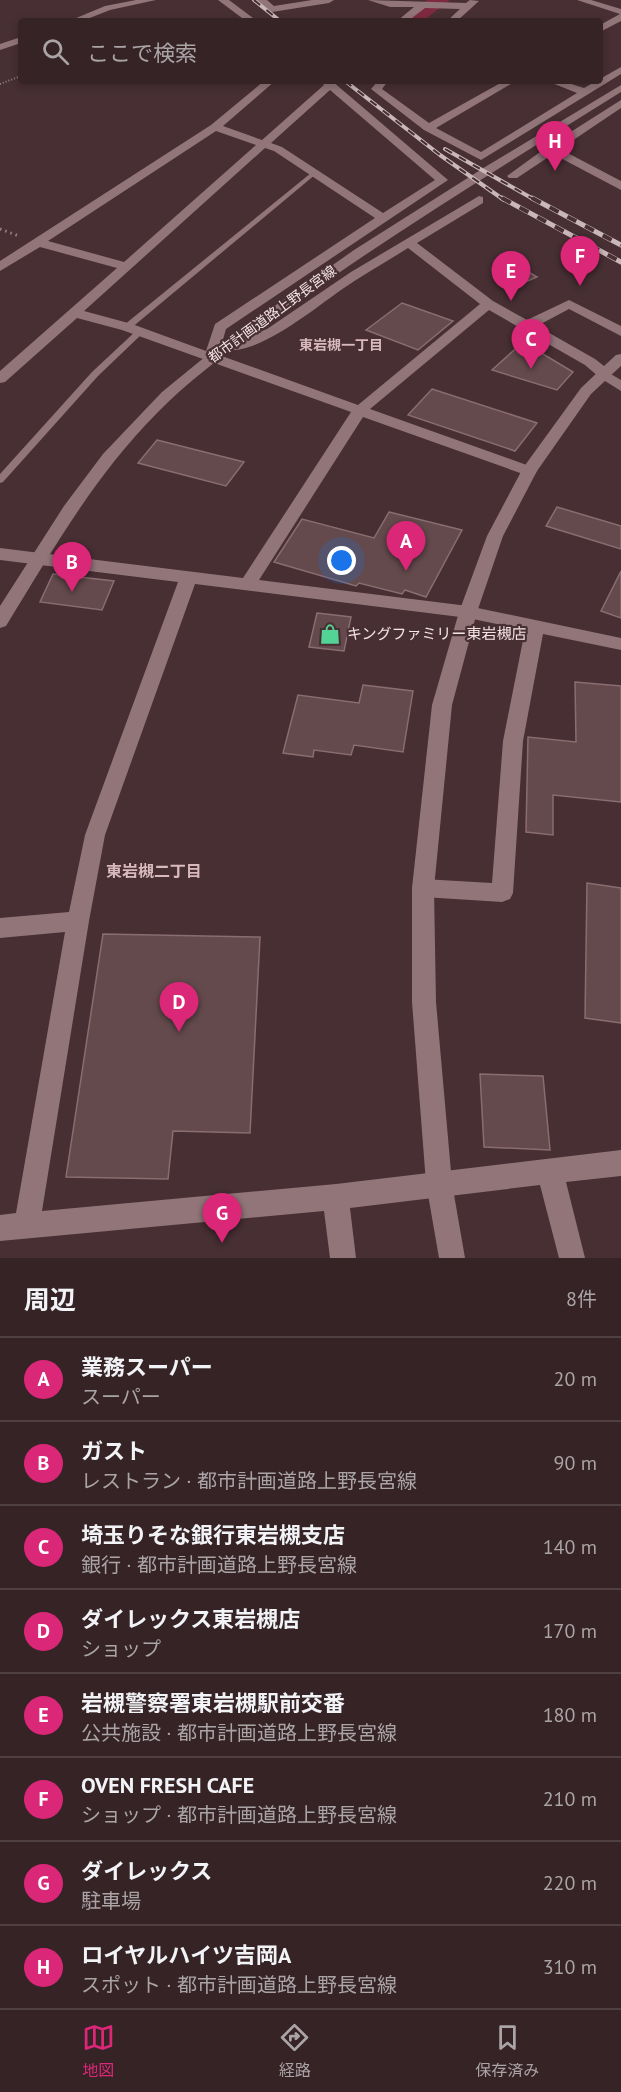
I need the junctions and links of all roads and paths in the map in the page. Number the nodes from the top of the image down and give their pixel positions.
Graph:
1 (151, 0) edge
2 (224, 0) edge
3 (262, 0) edge
4 (329, 0) edge
5 (374, 0) edge
6 (401, 0) edge
7 (582, 0) edge
8 (472, 3) edge
9 (110, 4) edge
10 (390, 4) junction
11 (426, 5) junction
12 (621, 12) edge
13 (621, 17) edge
14 (80, 18) edge
15 (248, 18) edge
16 (406, 18) edge
17 (455, 18) edge
18 (603, 27) edge
19 (18, 41) edge
20 (0, 47) edge
21 (621, 70) edge
22 (18, 77) edge
23 (603, 81) edge
24 (0, 84) edge
25 (266, 84) edge
26 (327, 84) edge
27 (329, 84) edge
28 (380, 84) edge
29 (506, 84) edge
30 (561, 84) edge
31 (598, 84) edge
32 (621, 88) edge
33 (585, 92) junction
34 (621, 104) edge
35 (214, 127) junction
36 (428, 128) junction
37 (264, 143) junction
38 (551, 149) junction
39 (313, 174) junction
40 (513, 176) dead end
41 (621, 186) edge
42 (479, 200) dead end
43 (384, 219) junction
44 (37, 242) junction
45 (408, 242) junction
46 (125, 266) junction
47 (0, 267) edge
48 (489, 304) junction
49 (74, 313) junction
50 (526, 326) junction
51 (133, 329) junction
52 (621, 332) edge
53 (227, 346) junction
54 (211, 357) junction
55 (621, 358) edge
56 (604, 374) junction
57 (0, 379) edge
58 (621, 387) edge
59 (359, 411) junction
60 (529, 471) junction
61 (0, 480) edge
62 (0, 554) edge
63 (36, 558) junction
64 (188, 578) junction
65 (247, 585) junction
66 (468, 612) junction
67 (0, 622) edge
68 (535, 626) junction
69 (621, 644) edge
70 (423, 888) junction
71 (78, 921) junction
72 (0, 928) edge
73 (621, 1163) edge
74 (550, 1172) junction
75 (439, 1183) junction
76 (336, 1197) junction
77 (27, 1224) junction
78 (0, 1228) edge
79 (343, 1258) edge
80 (452, 1258) edge
81 (572, 1258) edge

1 - 9 street
2 - 15 street
3 - 4 street
5 - 10 street
6 - 10 street
7 - 12 street
8 - 11 street
8 - 17 street
9 - 14 street
10 - 11 street
11 - 16 street
13 - 18 street
19 - 20 street
21 - 23 street
22 - 24 path
25 - 35 street
26 - 37 street
27 - 43 street
28 - 36 street
29 - 36 street
30 - 33 street
31 - 33 street
32 - 53 street, 都市計画道路上野長宮線
33 - 36 street
34 - 38 street
35 - 37 street
35 - 44 street
37 - 39 street
37 - 46 street
38 - 40 street
38 - 41 street
39 - 43 street
39 - 51 lane
42 - 45 street
43 - 54 street
44 - 46 street
44 - 47 street
45 - 48 street
45 - 53 street
46 - 49 street
48 - 50 street
48 - 59 street
49 - 51 street
49 - 57 street
50 - 52 street
50 - 56 street
51 - 54 street
51 - 61 lane
53 - 54 street, 都市計画道路上野長宮線
54 - 59 street
54 - 63 street, 都市計画道路上野長宮線
55 - 56 street
56 - 58 street
56 - 60 street
59 - 60 street
59 - 65 street
60 - 66 street
62 - 63 street
63 - 64 street
63 - 67 street, 都市計画道路上野長宮線
64 - 65 street
64 - 71 street
65 - 66 street
66 - 68 street
66 - 70 street
68 - 69 street
68 - 70 street
70 - 75 street
71 - 72 street
71 - 77 street
73 - 74 street
74 - 75 street
74 - 81 street
75 - 76 street
75 - 80 street
76 - 77 street
76 - 79 street
77 - 78 street

